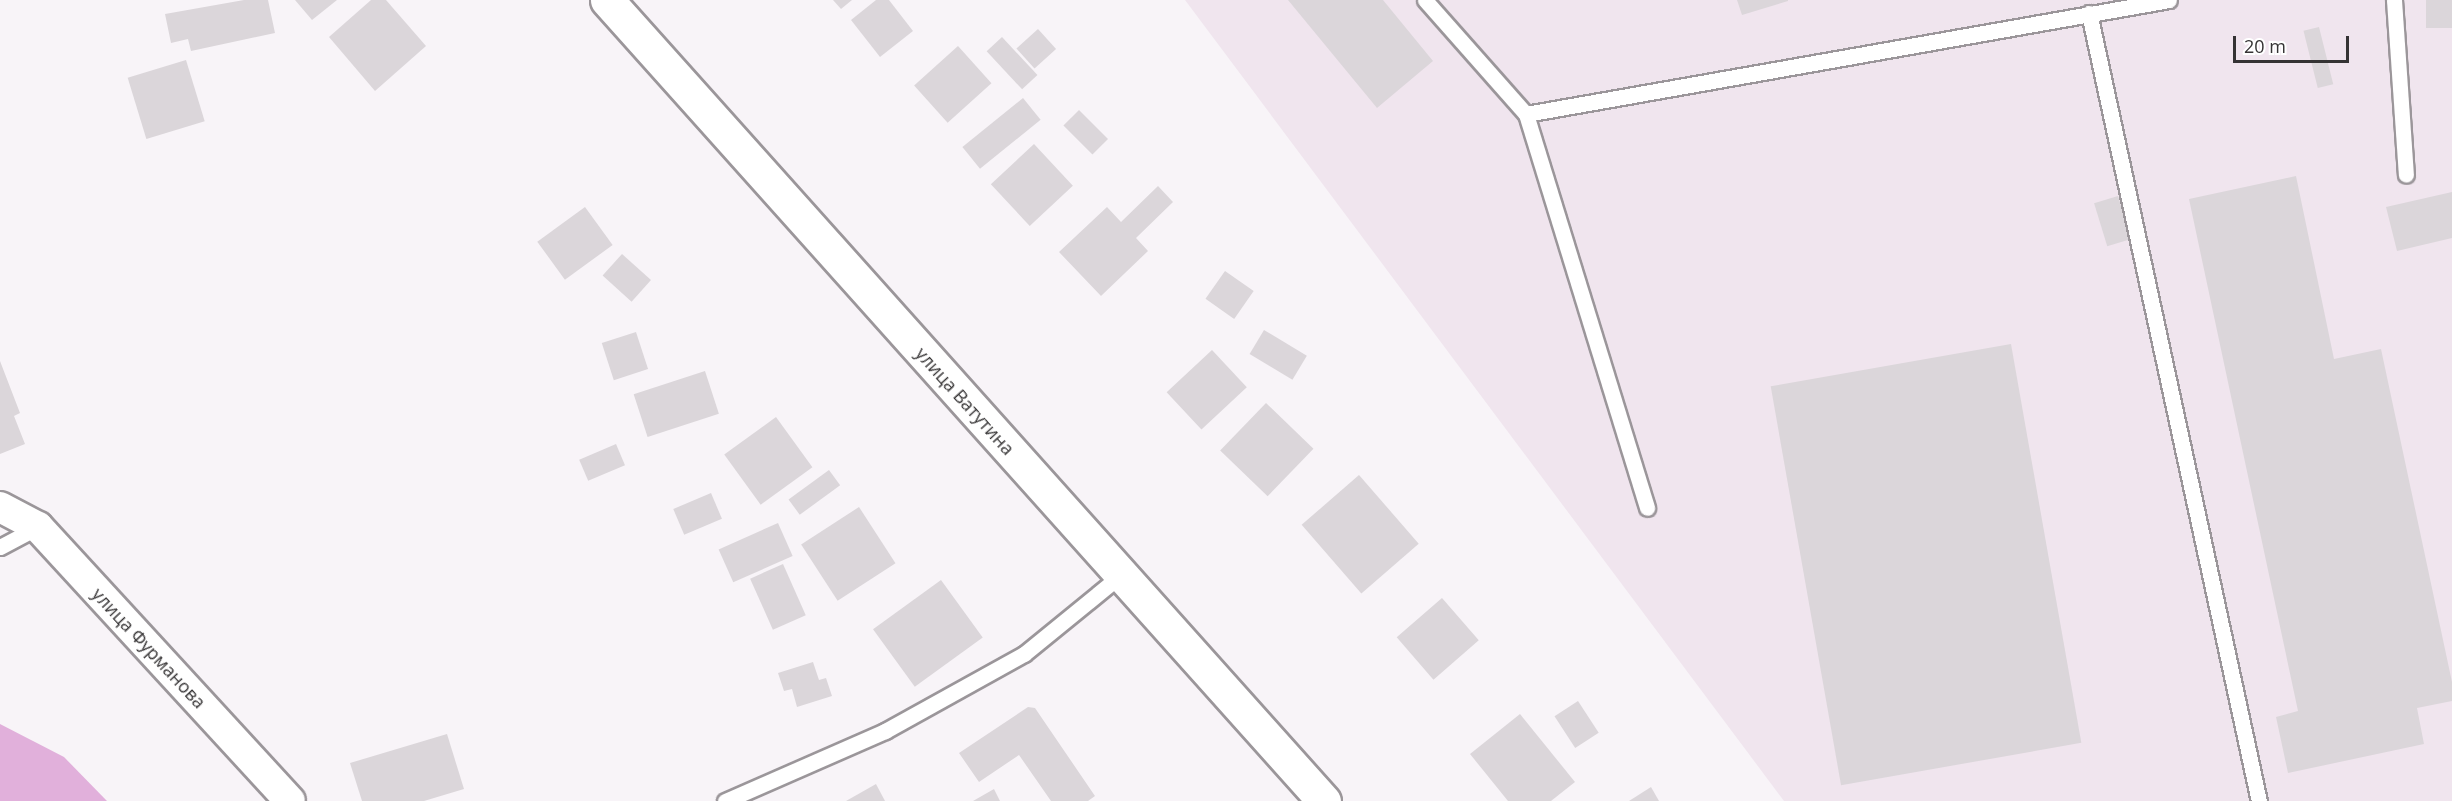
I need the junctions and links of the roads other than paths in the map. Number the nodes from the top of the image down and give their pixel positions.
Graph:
1 (607, 0) edge
2 (1425, 0) edge
3 (2169, 0) edge
4 (2394, 0) edge
5 (2089, 14) junction
6 (1526, 114) junction
7 (2406, 175) dead end
8 (0, 507) edge
9 (1647, 508) dead end
10 (38, 527) junction
11 (0, 547) edge
12 (1121, 575) junction
13 (290, 801) edge
14 (725, 801) edge
15 (1324, 801) edge
16 (2259, 801) edge

1 - 12 main road, улица Ватутина
2 - 6 lane
3 - 5 lane
4 - 7 lane
5 - 6 lane
5 - 16 lane
6 - 9 lane
8 - 10 street, улица Фурманова
10 - 11 lane
10 - 13 street, улица Фурманова
12 - 14 lane
12 - 15 main road, улица Ватутина

